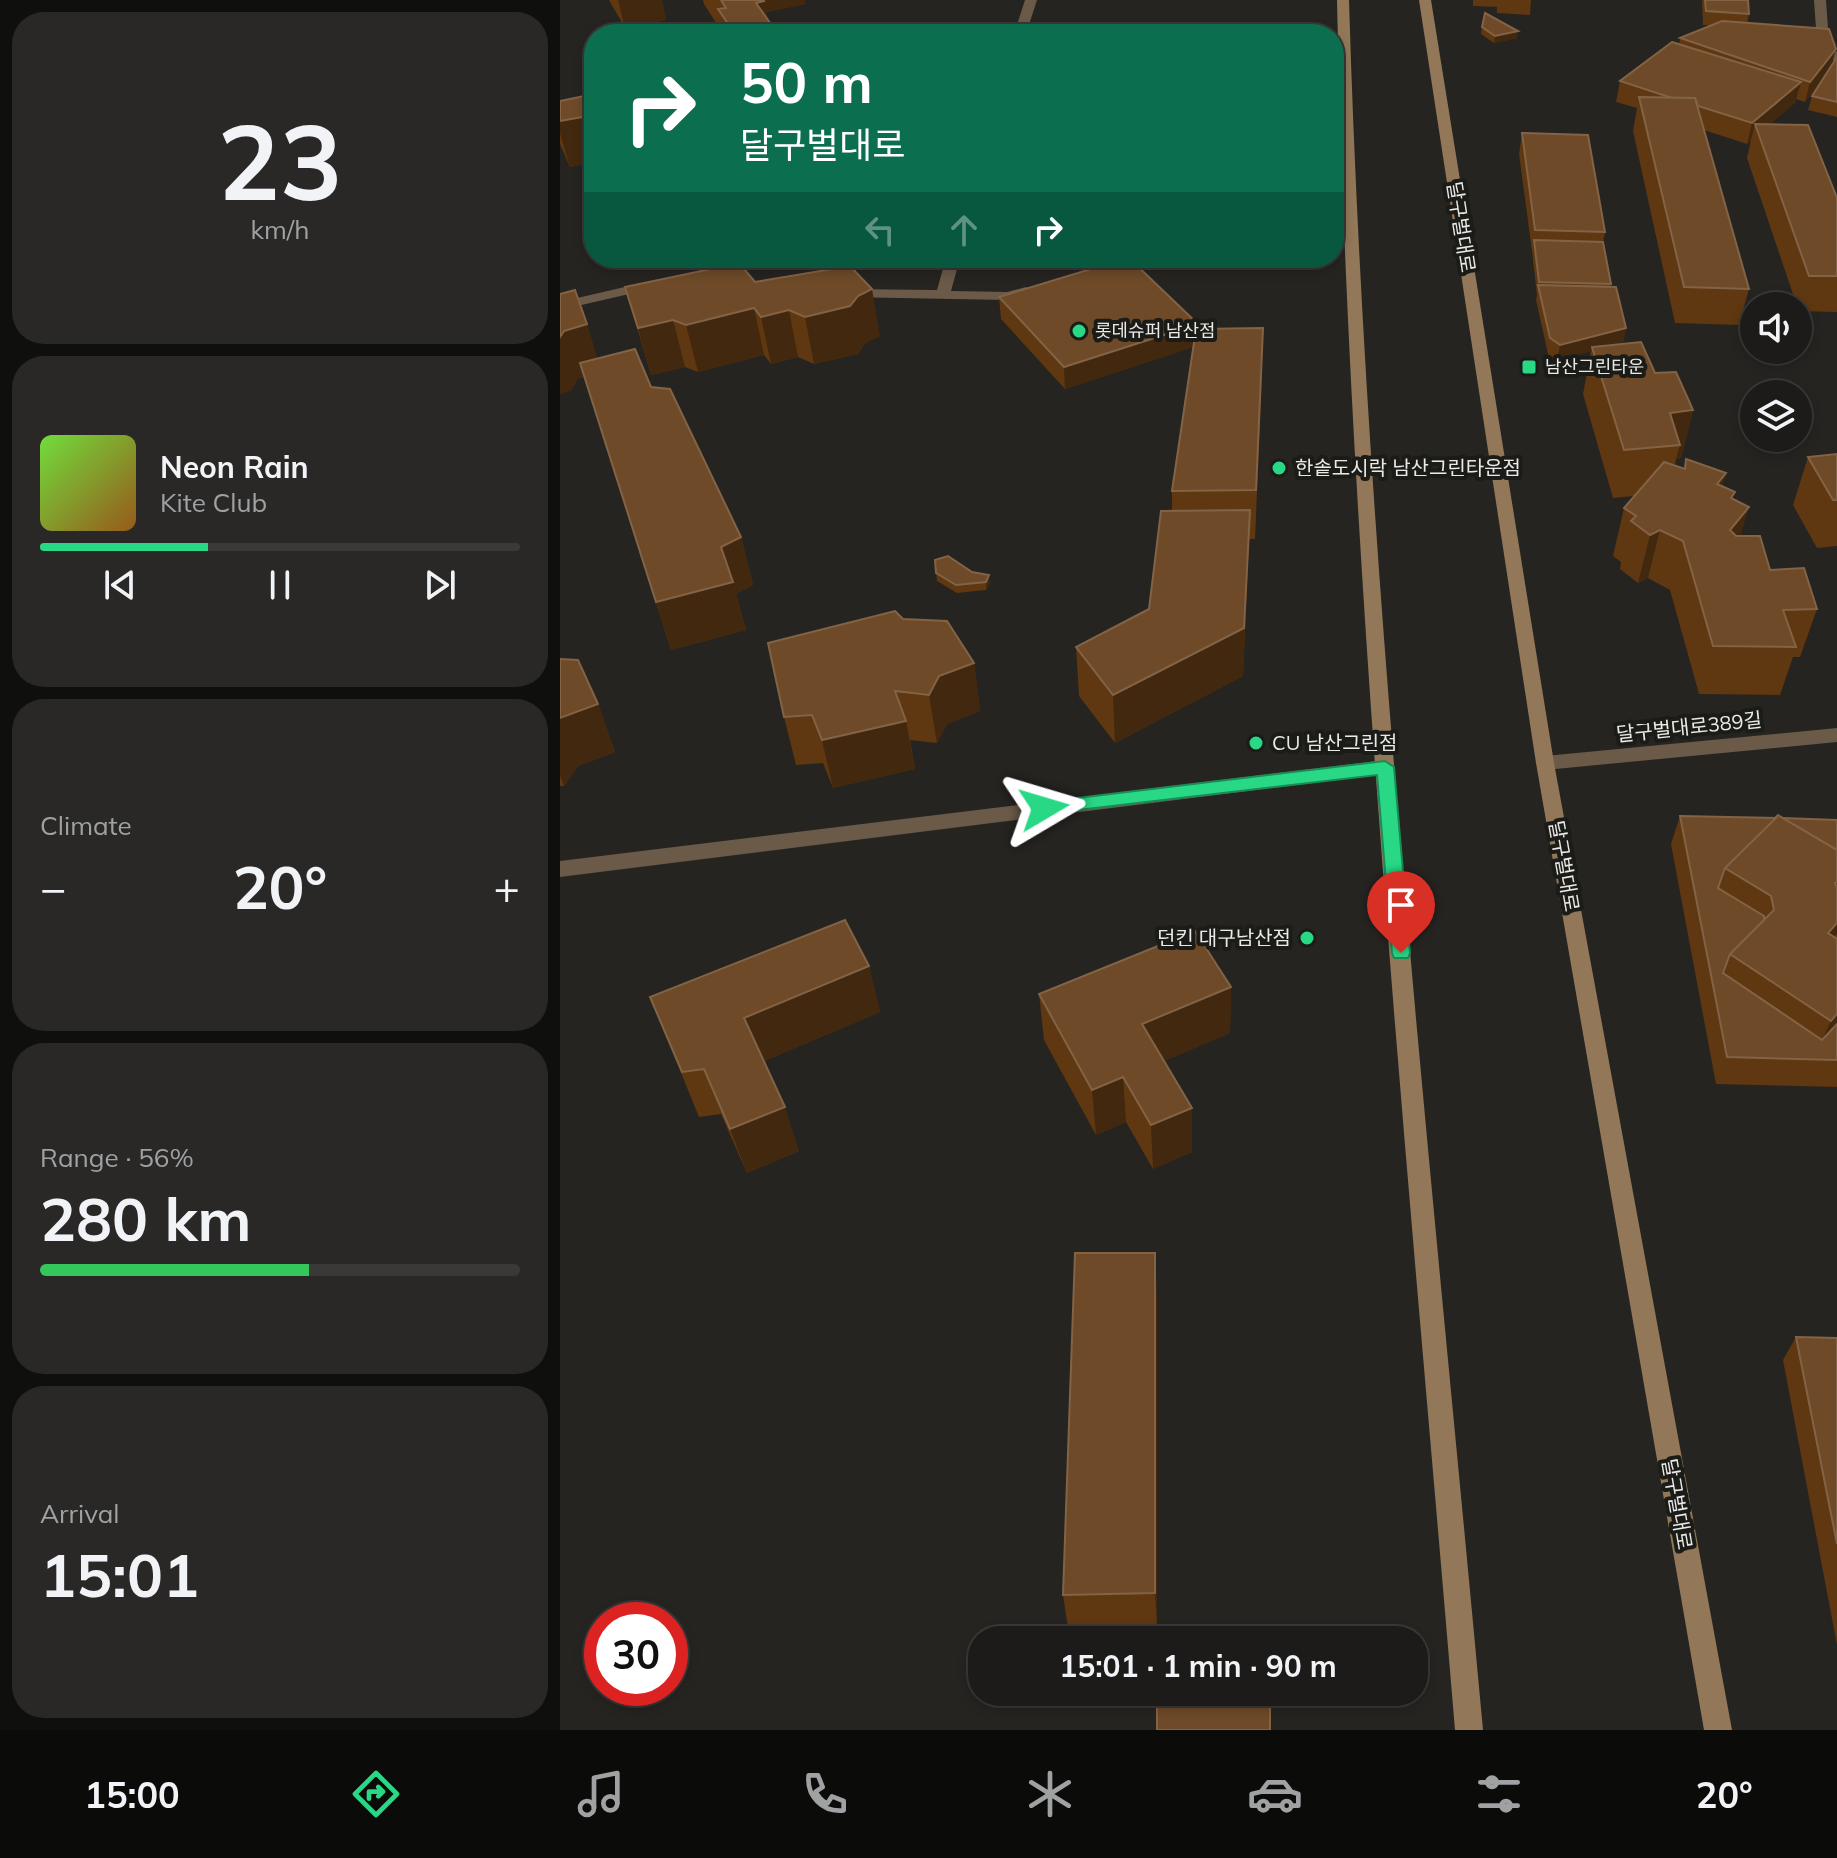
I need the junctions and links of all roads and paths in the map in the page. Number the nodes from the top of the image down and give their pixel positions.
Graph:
1 (1031, 0) edge
2 (1343, 0) edge
3 (1425, 0) edge
4 (1820, 0) edge
5 (1023, 24) edge
6 (1343, 24) edge
7 (1837, 60) edge
8 (1344, 243) edge
9 (950, 268) edge
10 (1109, 268) edge
11 (1098, 271) edge
12 (1036, 288) edge
13 (660, 291) edge
14 (833, 293) edge
15 (943, 294) junction
16 (560, 306) edge
17 (1837, 735) edge
18 (1545, 763) junction
19 (1385, 767) junction
20 (560, 869) edge
21 (1469, 1730) edge
22 (1718, 1730) edge

1 - 5 street
2 - 6 main road
3 - 18 main road, 달구벌대로
4 - 7 street
8 - 19 main road
9 - 15 street
10 - 11 street
12 - 15 street
13 - 16 street
14 - 15 street
17 - 18 street, 달구벌대로389길
18 - 22 main road, 달구벌대로
19 - 20 street
19 - 21 main road

